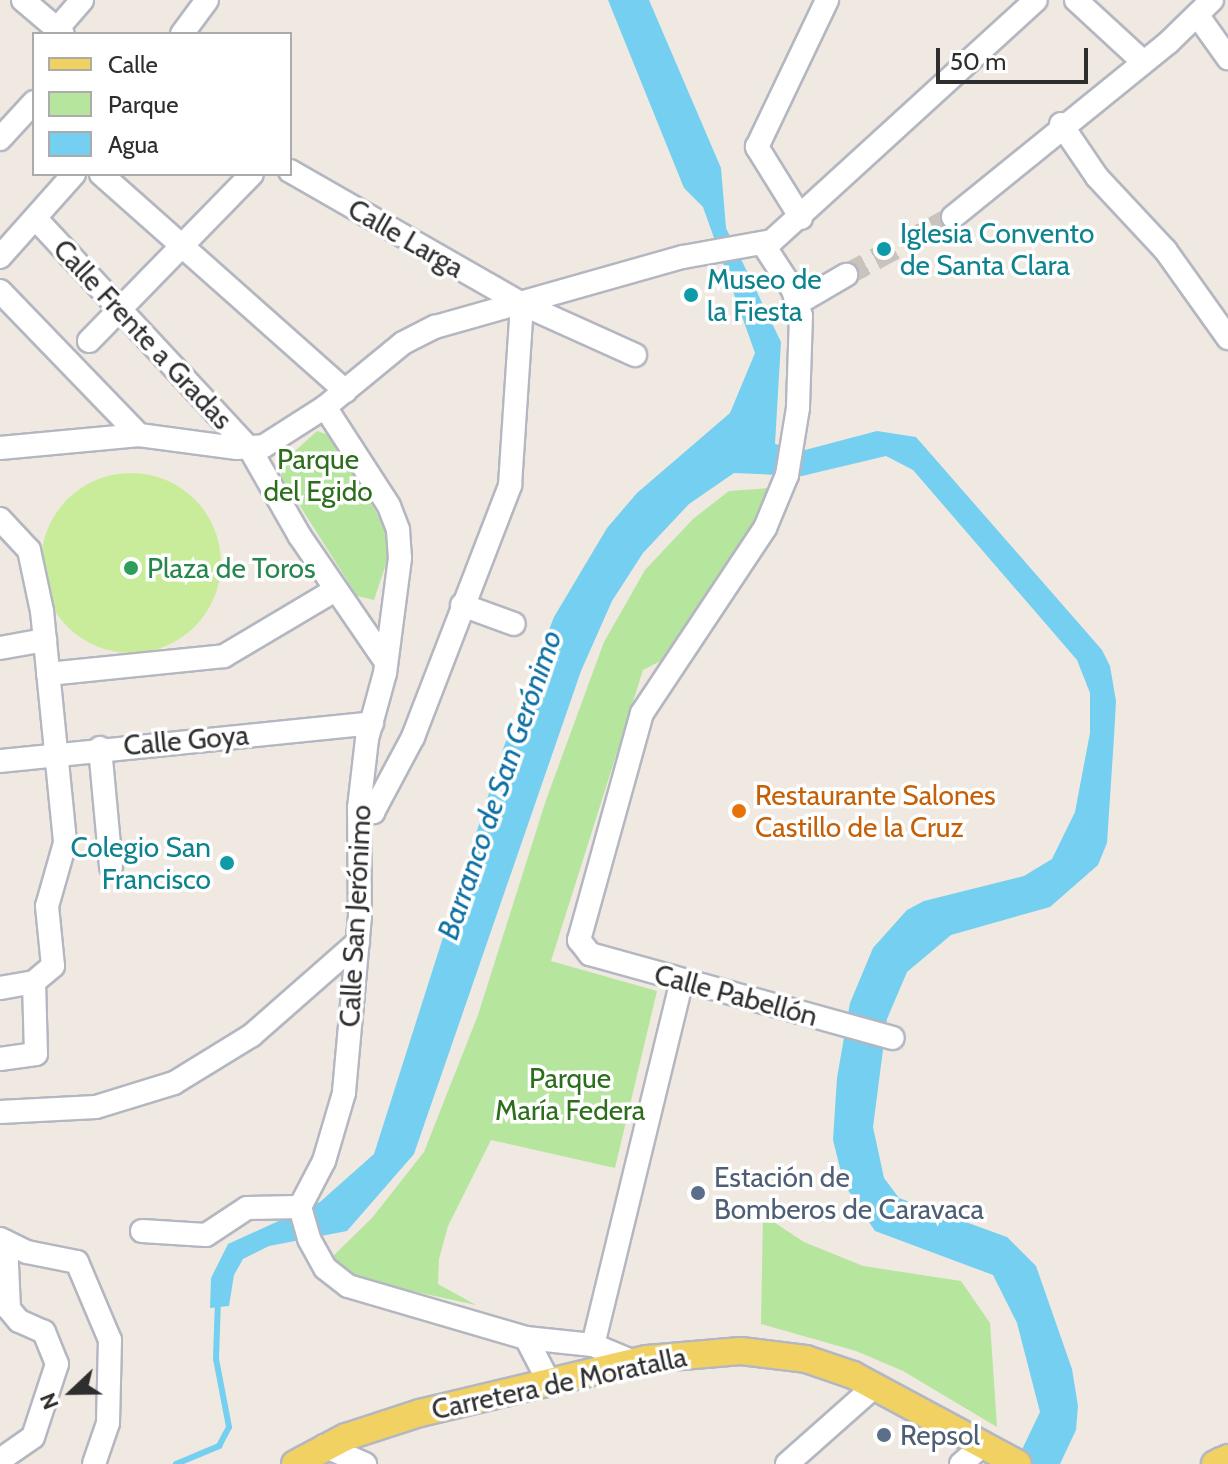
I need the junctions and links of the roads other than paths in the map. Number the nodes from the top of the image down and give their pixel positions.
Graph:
1 (23, 0) edge
2 (82, 0) edge
3 (207, 0) edge
4 (827, 0) edge
5 (1036, 0) edge
6 (1076, 0) edge
7 (1205, 8) edge
8 (60, 32) edge
9 (183, 32) edge
10 (1228, 58) edge
11 (1141, 60) junction
12 (32, 109) edge
13 (1061, 124) junction
14 (0, 139) edge
15 (292, 172) edge
16 (72, 176) edge
17 (103, 176) edge
18 (250, 176) edge
19 (953, 217) tunnel mouth
20 (801, 218) junction
21 (37, 220) junction
22 (741, 246) junction
23 (180, 247) junction
24 (0, 257) edge
25 (846, 275) tunnel mouth
26 (0, 291) edge
27 (798, 303) junction
28 (522, 304) junction
29 (119, 310) junction
30 (1228, 338) edge
31 (89, 341) dead end
32 (635, 355) dead end
33 (345, 391) junction
34 (325, 407) junction
35 (139, 435) junction
36 (279, 438) junction
37 (0, 448) edge
38 (250, 449) junction
39 (274, 491) junction
40 (0, 519) edge
41 (335, 590) junction
42 (462, 605) junction
43 (514, 624) dead end
44 (45, 640) junction
45 (0, 648) edge
46 (386, 662) junction
47 (48, 674) junction
48 (372, 723) junction
49 (100, 748) junction
50 (57, 753) junction
51 (0, 761) edge
52 (359, 808) junction
53 (111, 866) dead end
54 (358, 942) junction
55 (682, 981) junction
56 (34, 982) junction
57 (0, 988) edge
58 (893, 1038) dead end
59 (0, 1059) edge
60 (0, 1112) edge
61 (300, 1210) junction
62 (142, 1231) dead end
63 (3, 1240) edge
64 (526, 1338) junction
65 (563, 1342) junction
66 (593, 1345) junction
67 (634, 1362) junction
68 (585, 1373) junction
69 (547, 1376) junction
70 (875, 1386) junction
71 (324, 1446) junction
72 (999, 1455) edge
73 (1228, 1458) edge
74 (0, 1460) edge
75 (94, 1464) edge
76 (295, 1464) edge
77 (365, 1464) edge
78 (787, 1464) edge
79 (961, 1464) edge
80 (1215, 1464) edge

1 - 8 street
2 - 8 street
3 - 9 street
4 - 20 street
5 - 20 street
6 - 11 street
7 - 10 street
7 - 11 street
11 - 13 street
12 - 14 street
13 - 19 street
13 - 30 street
15 - 28 street, Calle Larga
16 - 21 street
17 - 23 street
18 - 23 street
20 - 22 street
21 - 24 street
21 - 29 street, Calle Frente a Gradas
22 - 27 street
22 - 28 street
23 - 29 street
23 - 33 street
25 - 27 street
26 - 35 street
27 - 55 street, Calle Pabellón
28 - 32 street, Calle Larga
28 - 33 street
28 - 42 street
29 - 31 street
29 - 38 street, Calle Frente a Gradas
33 - 34 street
34 - 36 street
34 - 46 street, Calle San Jerónimo
35 - 37 street
35 - 38 street
36 - 38 street
36 - 39 street
38 - 39 street, Calle Frente a Gradas
39 - 41 street, Calle Frente a Gradas
40 - 44 street
41 - 46 street, Calle Frente a Gradas
41 - 47 street
42 - 43 street
42 - 52 street
44 - 45 street
44 - 47 street
46 - 48 street, Calle San Jerónimo
47 - 50 street
48 - 49 street, Calle Goya
48 - 52 street, Calle San Jerónimo
49 - 50 street, Calle Goya
49 - 53 street
50 - 51 street, Calle Goya
50 - 56 street
52 - 54 street, Calle San Jerónimo
54 - 60 street
54 - 61 street, Calle San Jerónimo
55 - 58 street, Calle Pabellón
55 - 66 street
56 - 57 street
56 - 59 street
61 - 62 street
61 - 64 street
63 - 74 street
63 - 75 street
64 - 65 street
64 - 69 street
65 - 66 street
65 - 69 street
66 - 67 street
66 - 68 street
67 - 68 main road, Carretera de Moratalla
67 - 70 main road, Carretera de Moratalla
68 - 69 main road, Carretera de Moratalla
69 - 71 main road, Carretera de Moratalla
70 - 72 main road, Carretera de Moratalla
70 - 78 street
71 - 76 main road, Carretera de Moratalla
71 - 77 street
72 - 79 street
73 - 80 main road

